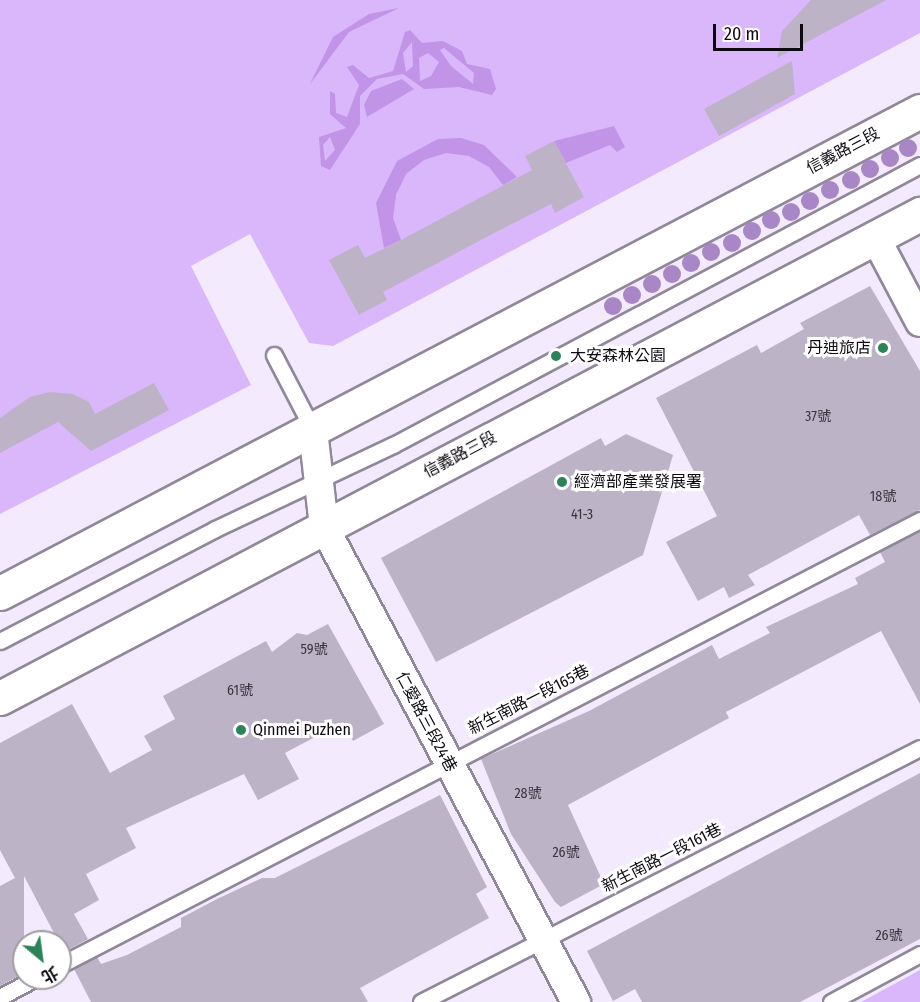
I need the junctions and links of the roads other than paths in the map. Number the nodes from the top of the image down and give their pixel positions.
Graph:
1 (920, 111) edge
2 (920, 165) edge
3 (920, 214) edge
4 (875, 237) junction
5 (920, 322) edge
6 (274, 356) dead end
7 (313, 430) junction
8 (317, 482) junction
9 (920, 520) edge
10 (324, 527) junction
11 (0, 593) edge
12 (0, 641) edge
13 (0, 698) edge
14 (920, 748) edge
15 (447, 762) junction
16 (542, 939) junction
17 (920, 954) edge
18 (72, 959) edge
19 (421, 1002) edge
20 (576, 1002) edge
21 (831, 1002) edge

1 - 7 main road, 信義路三段
2 - 8 lane
3 - 4 main road, 信義路三段
4 - 5 street
4 - 10 main road, 信義路三段
6 - 7 lane
7 - 8 street, 仁愛路三段24巷
7 - 11 main road, 信義路三段
8 - 10 street, 仁愛路三段24巷
8 - 12 lane
9 - 15 lane, 新生南路一段165巷
10 - 13 main road, 信義路三段
10 - 15 street, 仁愛路三段24巷
14 - 16 lane, 新生南路一段161巷
15 - 16 street, 仁愛路三段24巷
15 - 18 lane, 新生南路一段165巷
16 - 19 lane, 新生南路一段161巷
16 - 20 street, 仁愛路三段24巷
17 - 21 lane

